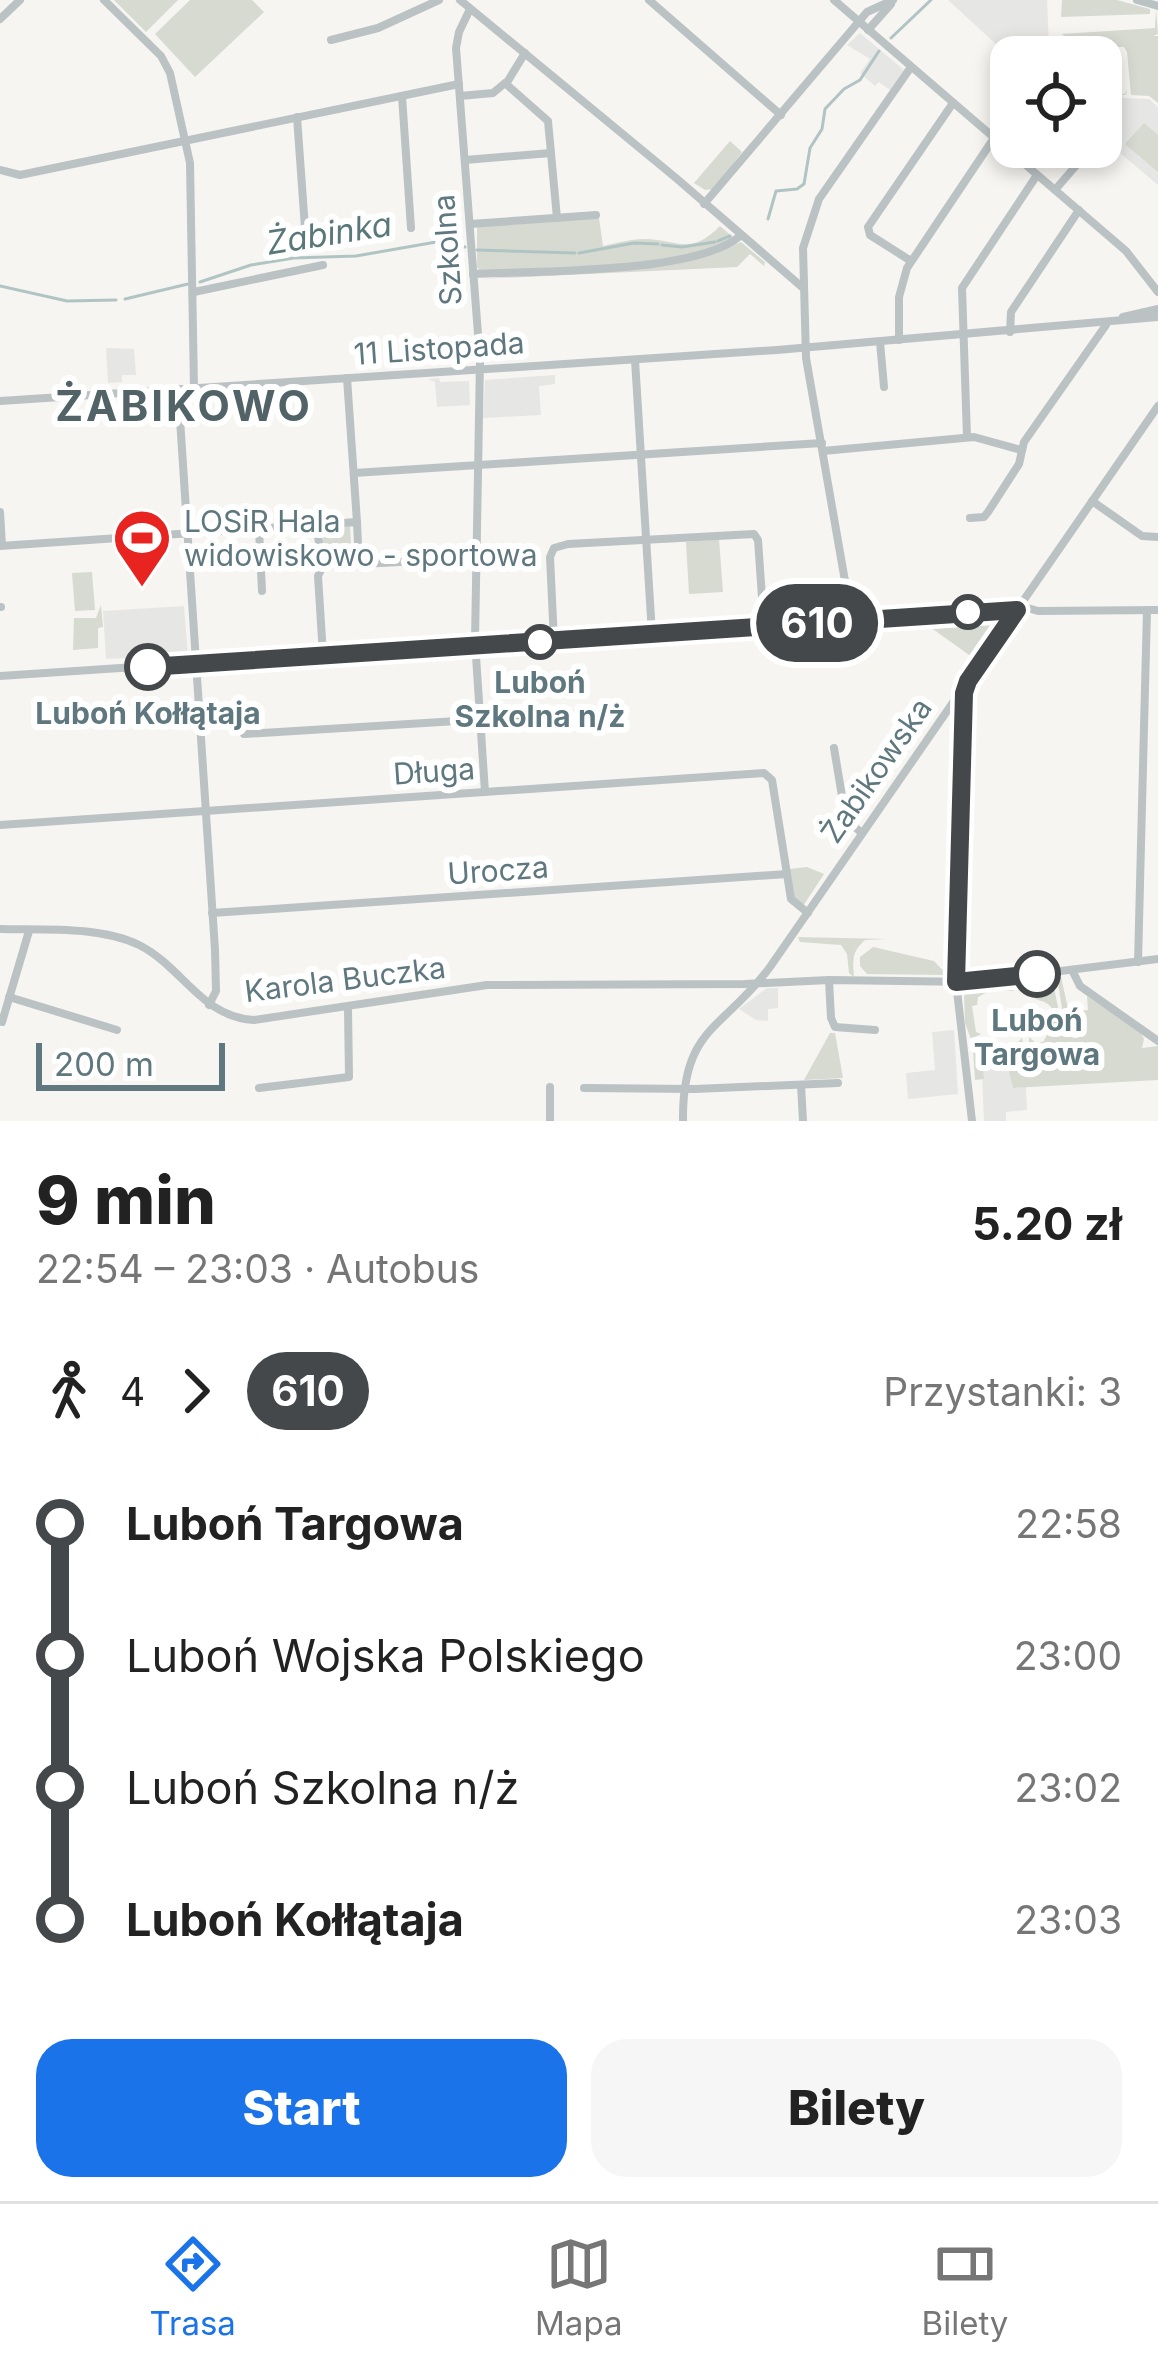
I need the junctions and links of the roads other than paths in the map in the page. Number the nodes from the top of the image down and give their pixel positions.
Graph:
1 (20, 0) edge
2 (104, 0) edge
3 (440, 0) edge
4 (460, 0) edge
5 (649, 0) edge
6 (835, 0) edge
7 (894, 0) edge
8 (1137, 0) edge
9 (1158, 6) edge
10 (470, 9) junction
11 (0, 20) edge
12 (859, 22) junction
13 (868, 30) junction
14 (331, 40) dead end
15 (525, 53) junction
16 (911, 67) junction
17 (506, 82) junction
18 (459, 84) junction
19 (460, 95) junction
20 (402, 96) junction
21 (953, 103) junction
22 (781, 115) junction
23 (297, 117) junction
24 (990, 135) edge
25 (184, 140) junction
26 (990, 144) edge
27 (551, 153) junction
28 (465, 160) junction
29 (1029, 168) edge
30 (1074, 168) edge
31 (0, 170) edge
32 (1037, 175) junction
33 (1055, 190) junction
34 (704, 204) junction
35 (1078, 210) junction
36 (596, 215) dead end
37 (557, 218) junction
38 (470, 224) junction
39 (411, 229) dead end
40 (740, 236) junction
41 (343, 240) dead end
42 (911, 261) junction
43 (323, 265) dead end
44 (473, 274) junction
45 (802, 287) junction
46 (194, 292) junction
47 (1156, 292) edge
48 (1158, 313) edge
49 (1107, 322) junction
50 (1010, 332) junction
51 (963, 336) junction
52 (899, 340) junction
53 (880, 342) junction
54 (805, 347) junction
55 (634, 360) junction
56 (479, 370) junction
57 (347, 378) junction
58 (884, 387) dead end
59 (194, 388) junction
60 (178, 389) junction
61 (0, 401) edge
62 (1158, 406) edge
63 (967, 437) junction
64 (822, 447) junction
65 (1021, 450) junction
66 (641, 455) junction
67 (477, 466) junction
68 (354, 473) junction
69 (1093, 501) junction
70 (0, 512) edge
71 (970, 518) dead end
72 (357, 522) junction
73 (316, 525) junction
74 (259, 529) junction
75 (188, 533) junction
76 (1158, 537) edge
77 (646, 540) junction
78 (1, 546) edge
79 (476, 558) junction
80 (323, 566) junction
81 (359, 566) junction
82 (262, 591) dead end
83 (1017, 610) junction
84 (1152, 610) edge
85 (852, 621) junction
86 (764, 622) junction
87 (652, 634) junction
88 (554, 636) junction
89 (475, 645) junction
90 (323, 655) junction
91 (198, 664) junction
92 (0, 676) edge
93 (968, 681) junction
94 (603, 712) dead end
95 (963, 714) junction
96 (942, 718) junction
97 (479, 720) junction
98 (244, 734) dead end
99 (834, 748) dead end
100 (484, 792) junction
101 (206, 812) junction
102 (0, 825) edge
103 (862, 833) junction
104 (787, 874) junction
105 (212, 913) junction
106 (808, 913) junction
107 (0, 929) edge
108 (29, 931) junction
109 (1158, 959) edge
110 (1138, 962) junction
111 (1072, 970) junction
112 (829, 980) junction
113 (956, 982) junction
114 (756, 983) junction
115 (724, 984) junction
116 (9, 997) junction
117 (734, 1003) junction
118 (209, 1005) junction
119 (348, 1007) junction
120 (2, 1022) edge
121 (117, 1030) dead end
122 (875, 1030) dead end
123 (1158, 1041) edge
124 (838, 1083) dead end
125 (801, 1084) junction
126 (550, 1087) dead end
127 (259, 1088) dead end
128 (584, 1088) dead end
129 (684, 1089) junction
130 (550, 1121) edge
131 (683, 1121) edge
132 (803, 1121) edge
133 (972, 1121) edge

1 - 11 street
2 - 25 street
3 - 14 street
4 - 10 street
5 - 22 street
6 - 12 street
7 - 12 street
7 - 13 street
8 - 9 street
10 - 15 street
10 - 18 street, Szkolna
12 - 13 street
12 - 22 street
13 - 16 street
15 - 17 street
15 - 34 street
16 - 21 street
16 - 45 street
17 - 19 street
17 - 27 street
18 - 19 street, Szkolna
18 - 20 street
19 - 28 street, Szkolna
20 - 23 street
20 - 39 street
21 - 24 street
21 - 42 street
22 - 34 street
23 - 25 street
23 - 41 street
25 - 31 street
25 - 46 street
26 - 42 street
27 - 28 street
27 - 37 street
28 - 38 street, Szkolna
29 - 32 street
30 - 33 street
32 - 33 street
32 - 51 street
33 - 35 street
34 - 40 street
35 - 47 street
35 - 50 street
36 - 37 street
37 - 38 street
38 - 44 street, Szkolna
40 - 44 street
40 - 45 street
42 - 52 street
43 - 46 street
44 - 56 street, Szkolna
45 - 54 street
46 - 59 street
48 - 49 street, 11 Listopada
49 - 50 street, 11 Listopada
49 - 65 street
50 - 51 street, 11 Listopada
51 - 52 street, 11 Listopada
51 - 63 street
52 - 53 street, 11 Listopada
53 - 54 street, 11 Listopada
53 - 58 street
54 - 55 street, 11 Listopada
54 - 64 street
55 - 56 street, 11 Listopada
55 - 66 street
56 - 57 street, 11 Listopada
56 - 67 street, Szkolna
57 - 59 street, 11 Listopada
57 - 68 street
59 - 60 street, 11 Listopada
60 - 61 street, 11 Listopada
60 - 75 street
62 - 69 street, Żabikowska
63 - 64 street
63 - 65 street
64 - 66 street
64 - 85 street
65 - 71 street
66 - 67 street
66 - 77 street
67 - 68 street
67 - 79 street, Szkolna
68 - 72 street
69 - 76 street
69 - 83 street, Żabikowska
70 - 78 street
72 - 73 street
72 - 81 street
73 - 74 street
73 - 80 street
74 - 75 street
74 - 82 street
75 - 78 street
75 - 91 street
77 - 86 street
77 - 87 street
77 - 88 street
79 - 81 street
79 - 89 street, Szkolna
80 - 81 street
80 - 90 street
83 - 84 street
83 - 85 street
83 - 93 street, Żabikowska
84 - 110 street
85 - 86 street
86 - 87 street
87 - 88 street
88 - 89 street
89 - 90 street
89 - 97 street, Szkolna
90 - 91 street
91 - 92 street
91 - 101 street
93 - 95 street
93 - 96 street, Żabikowska
94 - 97 street
95 - 96 street
95 - 113 street
96 - 103 street, Żabikowska
97 - 98 street
97 - 100 street, Szkolna
99 - 103 street
100 - 101 street, Długa
100 - 104 street, Długa
101 - 102 street, Długa
101 - 105 street
103 - 106 street, Żabikowska
104 - 105 street, Urocza
104 - 106 street
105 - 118 street
106 - 114 street, Żabikowska
107 - 108 street, Karola Buczka
108 - 116 street
108 - 118 street, Karola Buczka
109 - 110 street, Karola Buczka
110 - 111 street, Karola Buczka
111 - 113 street, Karola Buczka
111 - 123 street
112 - 113 street, Karola Buczka
112 - 114 street, Karola Buczka
112 - 122 street
113 - 133 street
114 - 115 street, Karola Buczka
114 - 117 street, Żabikowska
115 - 117 street
115 - 119 street, Karola Buczka
116 - 120 street
116 - 121 street
117 - 129 street, Żabikowska
118 - 119 street, Karola Buczka
119 - 127 street
124 - 125 street
125 - 129 street
125 - 132 street
126 - 130 street
128 - 129 street
129 - 131 street, Żabikowska

